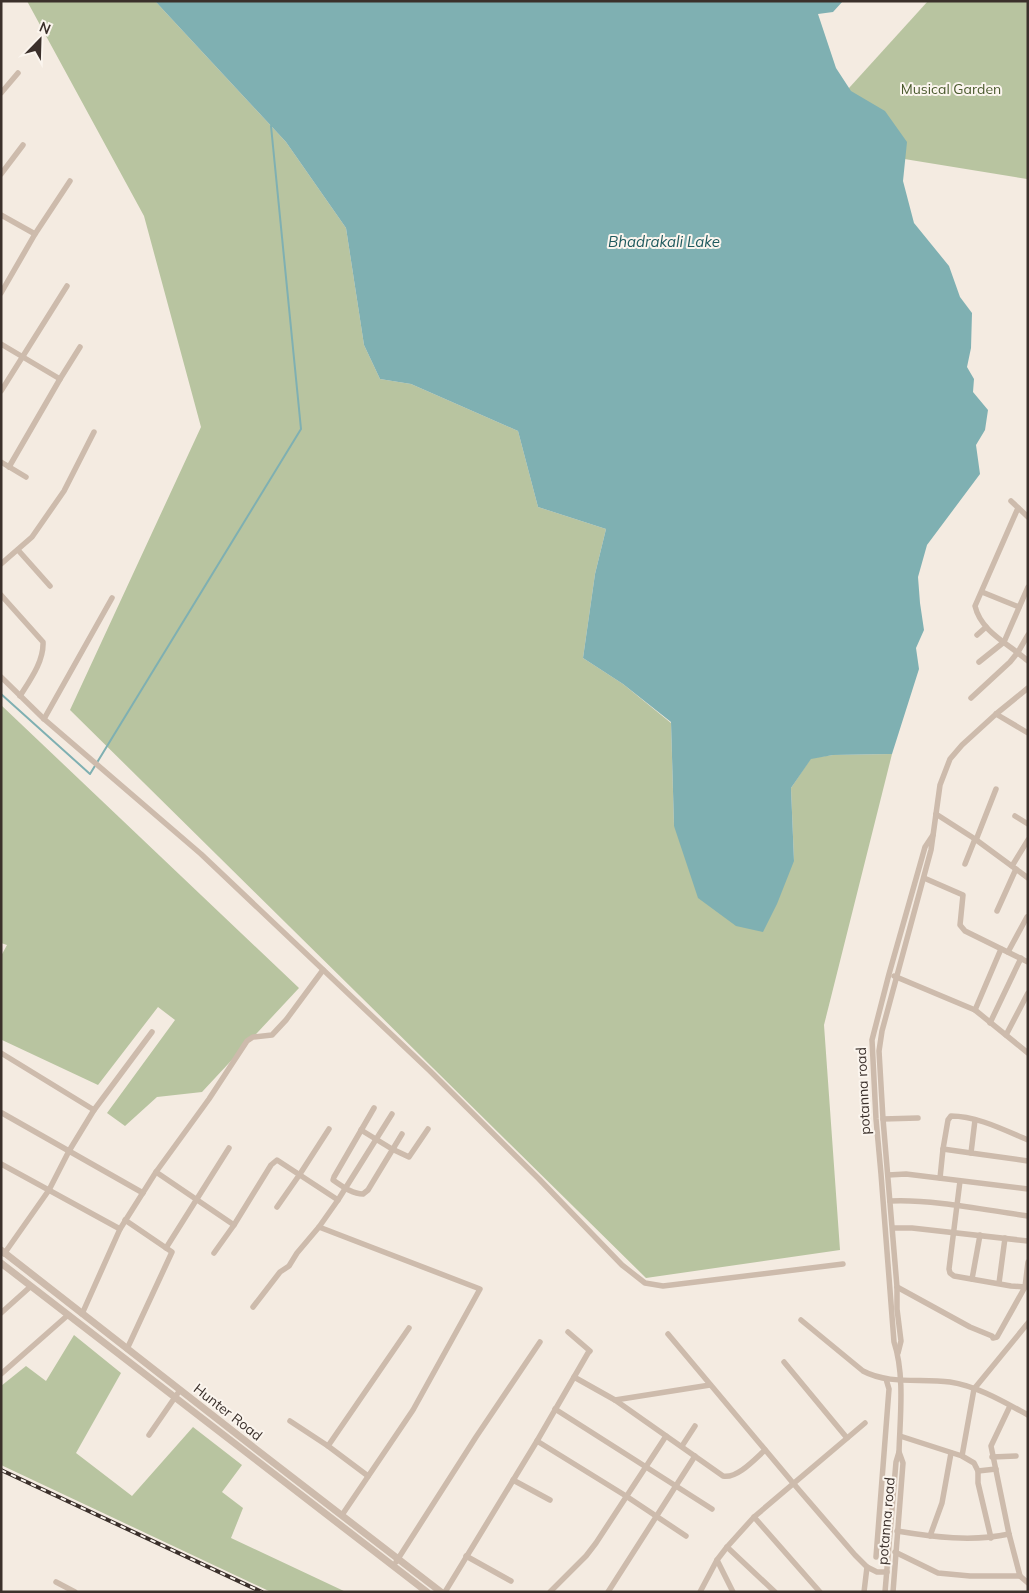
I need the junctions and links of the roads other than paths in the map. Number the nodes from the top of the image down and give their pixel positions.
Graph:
1 (18, 73) dead end
2 (1, 93) edge
3 (23, 145) dead end
4 (1, 174) edge
5 (70, 181) dead end
6 (1, 215) edge
7 (35, 234) junction
8 (67, 286) dead end
9 (1, 293) edge
10 (1, 344) edge
11 (80, 347) dead end
12 (22, 356) junction
13 (60, 379) junction
14 (1, 391) edge
15 (94, 432) dead end
16 (1, 462) edge
17 (10, 467) junction
18 (26, 477) dead end
19 (1012, 501) dead end
20 (1018, 508) junction
21 (1028, 517) edge
22 (18, 550) junction
23 (1, 564) edge
24 (50, 586) dead end
25 (1028, 587) edge
26 (982, 592) junction
27 (1, 595) edge
28 (112, 598) dead end
29 (1019, 607) junction
30 (986, 628) junction
31 (977, 634) dead end
32 (1028, 635) edge
33 (1004, 642) junction
34 (1018, 652) junction
35 (1027, 659) edge
36 (979, 662) dead end
37 (1, 677) edge
38 (1028, 688) edge
39 (20, 696) junction
40 (971, 698) dead end
41 (996, 714) junction
42 (44, 719) junction
43 (1028, 733) edge
44 (996, 789) dead end
45 (936, 814) junction
46 (1015, 816) dead end
47 (1028, 824) edge
48 (933, 835) junction
49 (975, 839) junction
50 (1028, 840) edge
51 (965, 864) dead end
52 (1014, 868) junction
53 (924, 878) junction
54 (1028, 878) edge
55 (997, 910) dead end
56 (1027, 917) edge
57 (1002, 948) junction
58 (1008, 952) junction
59 (1020, 958) junction
60 (1028, 962) edge
61 (323, 970) junction
62 (889, 974) junction
63 (896, 977) junction
64 (1028, 993) edge
65 (975, 1010) junction
66 (990, 1023) junction
67 (152, 1032) dead end
68 (1006, 1035) junction
69 (1028, 1042) edge
70 (1026, 1052) edge
71 (1, 1053) edge
72 (374, 1108) dead end
73 (94, 1110) junction
74 (2, 1113) edge
75 (392, 1114) dead end
76 (918, 1118) dead end
77 (883, 1119) junction
78 (975, 1120) junction
79 (329, 1129) dead end
80 (428, 1129) dead end
81 (361, 1130) junction
82 (402, 1134) dead end
83 (377, 1139) junction
84 (1028, 1140) edge
85 (229, 1148) dead end
86 (392, 1149) junction
87 (943, 1149) junction
88 (69, 1151) junction
89 (971, 1153) junction
90 (1028, 1161) edge
91 (1, 1164) edge
92 (156, 1172) junction
93 (300, 1174) junction
94 (888, 1175) junction
95 (940, 1178) junction
96 (960, 1181) junction
97 (346, 1188) junction
98 (1028, 1189) edge
99 (49, 1190) junction
100 (143, 1193) junction
101 (197, 1200) junction
102 (338, 1200) junction
103 (890, 1201) junction
104 (956, 1206) junction
105 (277, 1207) dead end
106 (1028, 1216) edge
107 (125, 1220) junction
108 (234, 1225) junction
109 (319, 1227) junction
110 (893, 1228) junction
111 (120, 1229) junction
112 (953, 1232) junction
113 (980, 1235) junction
114 (1005, 1238) junction
115 (1028, 1241) edge
116 (166, 1248) junction
117 (3, 1252) edge
118 (214, 1253) dead end
119 (1028, 1262) edge
120 (1, 1263) edge
121 (844, 1264) dead end
122 (972, 1279) junction
123 (999, 1284) junction
124 (30, 1287) junction
125 (897, 1287) junction
126 (1025, 1287) junction
127 (253, 1306) dead end
128 (1, 1313) edge
129 (82, 1314) junction
130 (68, 1315) junction
131 (801, 1320) dead end
132 (1028, 1322) edge
133 (409, 1328) dead end
134 (568, 1332) dead end
135 (668, 1334) dead end
136 (540, 1342) dead end
137 (128, 1349) junction
138 (898, 1354) junction
139 (784, 1362) dead end
140 (1, 1374) edge
141 (574, 1377) junction
142 (892, 1379) junction
143 (710, 1385) junction
144 (974, 1389) junction
145 (180, 1390) junction
146 (175, 1397) junction
147 (615, 1400) junction
148 (1010, 1406) junction
149 (555, 1409) junction
150 (1028, 1415) edge
151 (290, 1421) dead end
152 (865, 1424) dead end
153 (695, 1426) dead end
154 (149, 1435) dead end
155 (666, 1436) junction
156 (900, 1436) junction
157 (847, 1438) junction
158 (538, 1441) junction
159 (328, 1446) junction
160 (682, 1446) junction
161 (765, 1450) junction
162 (899, 1452) junction
163 (951, 1453) junction
164 (695, 1456) junction
165 (962, 1456) junction
166 (1016, 1456) dead end
167 (992, 1457) junction
168 (645, 1467) junction
169 (996, 1469) junction
170 (978, 1471) junction
171 (368, 1476) junction
172 (513, 1480) junction
173 (793, 1484) junction
174 (675, 1486) junction
175 (626, 1496) junction
176 (550, 1500) dead end
177 (712, 1509) dead end
178 (342, 1515) junction
179 (656, 1516) junction
180 (754, 1517) junction
181 (897, 1531) junction
182 (1009, 1534) junction
183 (686, 1536) dead end
184 (930, 1536) junction
185 (990, 1538) junction
186 (727, 1547) junction
187 (895, 1552) junction
188 (466, 1556) junction
189 (876, 1557) dead end
190 (399, 1559) junction
191 (717, 1560) junction
192 (394, 1566) junction
193 (867, 1567) junction
194 (882, 1572) junction
195 (1020, 1576) junction
196 (511, 1581) dead end
197 (56, 1582) dead end
198 (1028, 1583) edge
199 (75, 1592) edge
200 (427, 1592) edge
201 (443, 1592) edge
202 (550, 1592) edge
203 (608, 1592) edge
204 (700, 1592) edge
205 (733, 1592) edge
206 (775, 1592) edge
207 (820, 1592) edge
208 (864, 1592) edge
209 (885, 1592) edge
210 (893, 1592) edge

1 - 2 street
3 - 4 street
5 - 7 street
6 - 7 street
7 - 9 street
8 - 12 street
10 - 12 street
11 - 13 street
12 - 13 street
12 - 14 street
13 - 17 street
15 - 22 street
16 - 17 street
17 - 18 street
19 - 20 street
20 - 21 street
20 - 26 street
22 - 23 street
22 - 24 street
25 - 29 street
26 - 29 street
26 - 30 street
27 - 39 street
28 - 42 street
29 - 33 street
30 - 31 street
30 - 33 street
32 - 34 street
33 - 34 street
33 - 36 street
34 - 35 street
34 - 40 street
37 - 39 street
38 - 41 street, potanna road
39 - 42 street
41 - 43 street
41 - 45 street, potanna road
42 - 61 street
44 - 49 street
45 - 48 street, potanna road
45 - 49 street
46 - 47 street
48 - 53 street, potanna road
48 - 62 street, potanna road
49 - 51 street
49 - 52 street
50 - 52 street
52 - 54 street
52 - 55 street
53 - 57 street
53 - 63 street, potanna road
56 - 58 street
57 - 58 street
57 - 65 street
58 - 59 street
59 - 60 street
59 - 66 street
61 - 92 street
61 - 121 street
62 - 63 street
62 - 138 street, potanna road
63 - 65 street
63 - 77 street, potanna road
64 - 68 street
65 - 66 street
66 - 68 street
67 - 73 street
68 - 70 street
69 - 70 street
71 - 73 street
72 - 81 street
73 - 88 street
74 - 88 street
75 - 83 street
76 - 77 street
77 - 94 street, potanna road
78 - 84 street
78 - 87 street
78 - 89 street
79 - 93 street
80 - 86 street
81 - 83 street
81 - 97 street
82 - 86 street
83 - 86 street
83 - 97 street
85 - 101 street
86 - 97 street
87 - 89 street
87 - 95 street
88 - 99 street
88 - 100 street
89 - 90 street
91 - 99 street
92 - 100 street
92 - 101 street
93 - 102 street
93 - 105 street
93 - 108 street
94 - 95 street
94 - 103 street, potanna road
95 - 96 street
96 - 98 street
96 - 104 street
97 - 102 street
99 - 111 street
99 - 117 street
100 - 107 street
101 - 108 street
101 - 116 street
102 - 109 street
103 - 104 street
103 - 110 street, potanna road
104 - 106 street
104 - 112 street
107 - 111 street
107 - 116 street
108 - 118 street
109 - 127 street
109 - 171 street
110 - 112 street
110 - 125 street, potanna road
111 - 129 street
112 - 113 street
112 - 122 street
113 - 114 street
113 - 122 street
114 - 115 street
114 - 123 street
116 - 137 street
117 - 129 street, Hunter Road
119 - 126 street
120 - 124 street, Hunter Road
122 - 123 street
123 - 126 street
124 - 128 street
124 - 130 street, Hunter Road
125 - 126 street
125 - 138 street, potanna road
129 - 137 street, Hunter Road
130 - 140 street
130 - 146 street, Hunter Road
131 - 142 street
132 - 144 street
133 - 159 street
134 - 141 street
135 - 143 street
136 - 190 street
137 - 145 street, Hunter Road
138 - 142 street, potanna road
139 - 157 street
141 - 147 street
141 - 149 street
142 - 144 street
142 - 156 street, potanna road
142 - 189 street
143 - 147 street
143 - 161 street
144 - 148 street
144 - 165 street
145 - 146 street
145 - 178 street, Hunter Road
146 - 154 street
146 - 192 street, Hunter Road
147 - 155 street
148 - 150 street
148 - 167 street
149 - 158 street
149 - 168 street
151 - 159 street
152 - 157 street
153 - 160 street
155 - 160 street
155 - 168 street
156 - 162 street, potanna road
156 - 163 street
157 - 173 street
158 - 172 street
158 - 175 street
159 - 171 street
160 - 164 street
161 - 164 street
161 - 173 street
162 - 181 street, potanna road
162 - 194 street, potanna road
163 - 165 street
163 - 184 street
164 - 174 street
165 - 170 street
166 - 167 street
167 - 169 street
168 - 174 street
168 - 175 street
169 - 170 street
169 - 182 street
170 - 185 street
171 - 178 street
172 - 176 street
172 - 188 street
173 - 180 street
173 - 193 street
174 - 177 street
174 - 179 street
175 - 179 street
175 - 202 street
178 - 190 street, Hunter Road
179 - 183 street
179 - 203 street
180 - 186 street
180 - 207 street
181 - 184 street
181 - 187 street, potanna road
182 - 185 street
182 - 195 street
184 - 185 street
186 - 191 street
186 - 206 street
187 - 195 street
187 - 210 street, potanna road
188 - 196 street
188 - 201 street
190 - 192 street
190 - 201 street, Hunter Road
191 - 204 street
191 - 205 street
192 - 200 street, Hunter Road
193 - 194 street
193 - 208 street
194 - 209 street, potanna road
195 - 198 street
197 - 199 street

